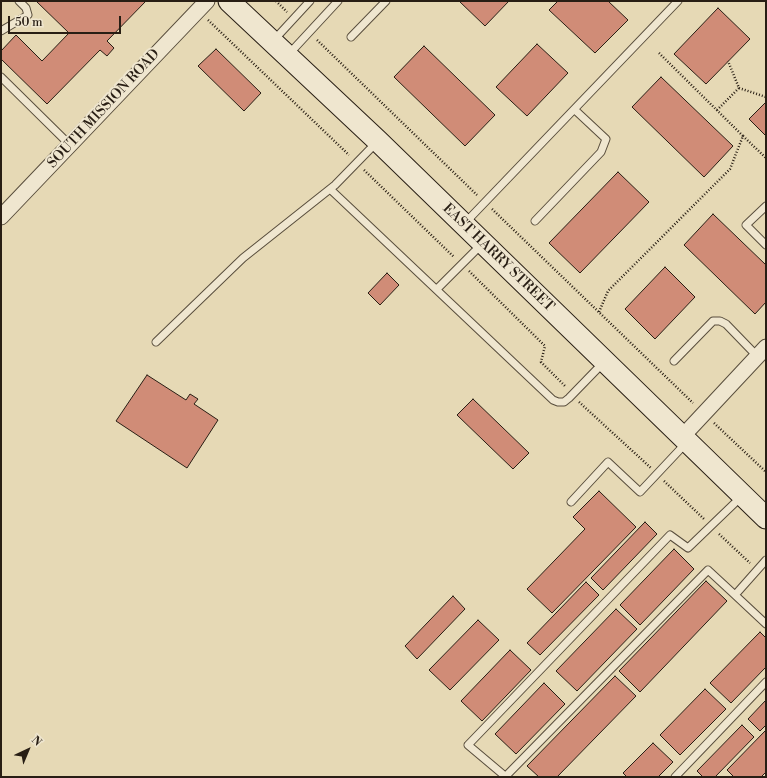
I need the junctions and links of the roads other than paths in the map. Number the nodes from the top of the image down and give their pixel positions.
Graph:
1 (19, 1) edge
2 (228, 1) edge
3 (310, 1) edge
4 (338, 1) edge
5 (386, 1) edge
6 (678, 1) edge
7 (202, 6) edge
8 (1, 32) edge
9 (351, 37) dead end
10 (272, 42) junction
11 (287, 56) junction
12 (1, 77) edge
13 (575, 110) junction
14 (378, 141) junction
15 (70, 145) junction
16 (330, 189) junction
17 (766, 206) edge
18 (1, 217) edge
19 (535, 221) dead end
20 (464, 225) junction
21 (483, 243) junction
22 (766, 245) edge
23 (437, 289) junction
24 (156, 342) dead end
25 (761, 352) edge
26 (674, 361) dead end
27 (605, 362) junction
28 (684, 439) junction
29 (743, 496) junction
30 (571, 502) dead end
31 (766, 518) edge
32 (766, 560) edge
33 (735, 595) junction
34 (766, 624) edge
35 (766, 682) edge
36 (505, 777) edge
37 (676, 777) edge

1 - 8 lane
2 - 10 main road, EAST HARRY STREET
3 - 10 lane
4 - 11 lane
5 - 9 lane
6 - 13 lane
7 - 15 street, SOUTH MISSION ROAD
10 - 11 main road, EAST HARRY STREET
11 - 14 main road, EAST HARRY STREET
12 - 15 lane
13 - 19 lane
13 - 20 lane
14 - 16 lane
14 - 20 main road, EAST HARRY STREET
15 - 18 street, SOUTH MISSION ROAD
16 - 23 lane
16 - 24 lane
17 - 22 lane
20 - 21 main road, EAST HARRY STREET
21 - 23 lane
21 - 27 main road, EAST HARRY STREET
23 - 27 lane
25 - 26 lane
25 - 28 street
27 - 28 main road, EAST HARRY STREET
28 - 29 main road, EAST HARRY STREET
28 - 30 lane
29 - 31 main road, EAST HARRY STREET
29 - 36 lane
32 - 33 lane
33 - 34 lane
33 - 36 lane
35 - 37 lane

